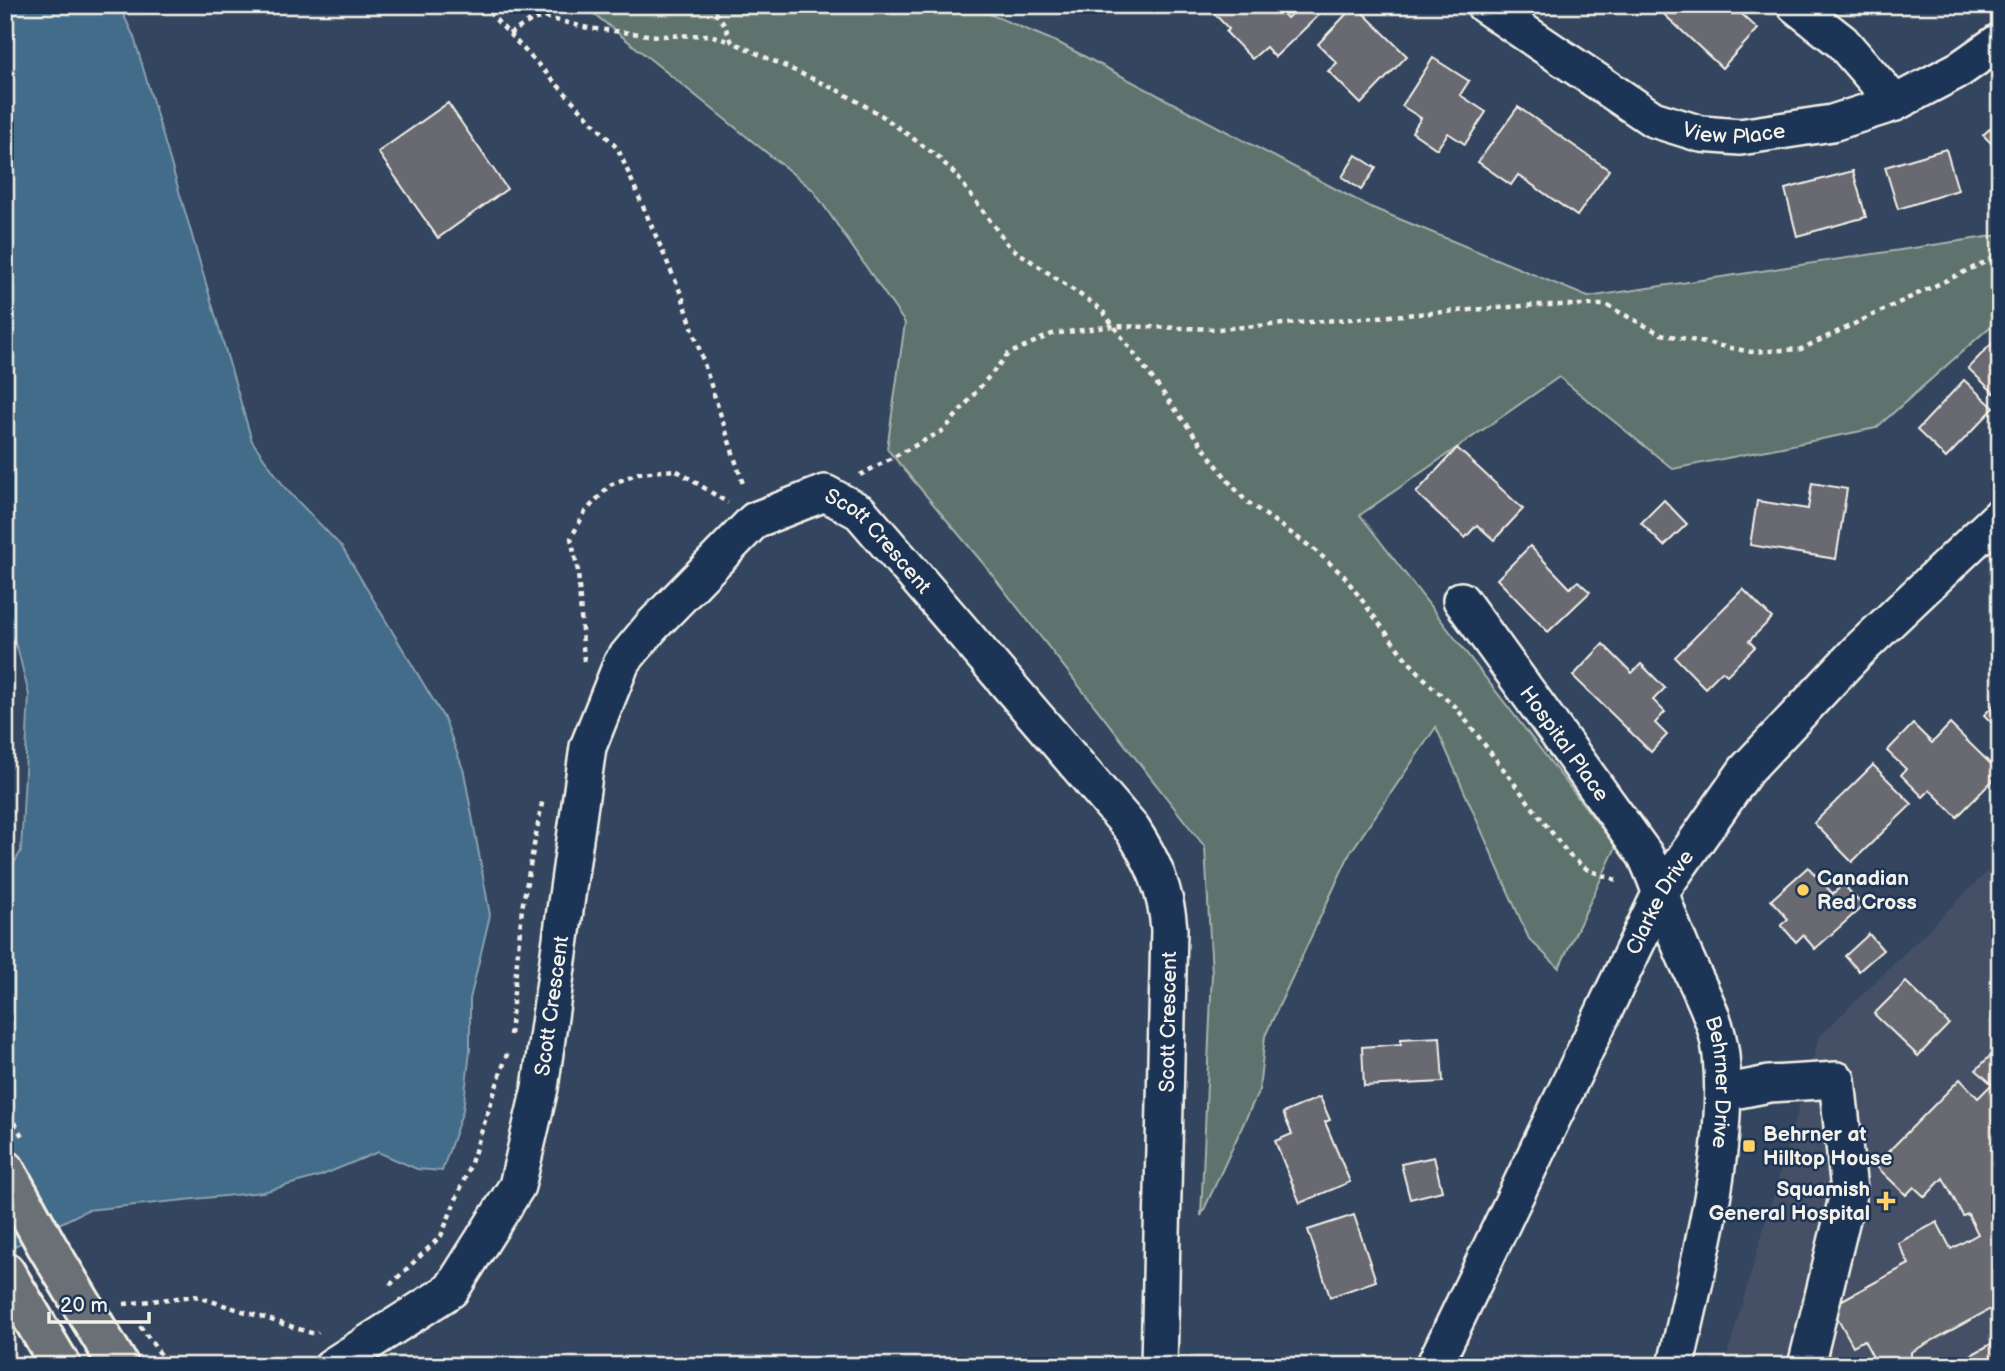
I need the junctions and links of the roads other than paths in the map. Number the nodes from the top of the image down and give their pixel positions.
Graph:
1 (1484, 5) edge
2 (1795, 5) edge
3 (2000, 41) edge
4 (1895, 103) junction
5 (2000, 516) edge
6 (1461, 600) dead end
7 (1662, 890) junction
8 (1723, 1093) junction
9 (5, 1170) edge
10 (5, 1272) edge
11 (338, 1365) edge
12 (61, 1366) edge
13 (119, 1366) edge
14 (1159, 1366) edge
15 (1434, 1366) edge
16 (1676, 1366) edge
17 (1806, 1366) edge

1 - 4 street, View Place
2 - 4 street
3 - 4 street, View Place
5 - 7 street, Clarke Drive
6 - 7 street, Hospital Place
7 - 8 street, Behrner Drive
7 - 15 street, Clarke Drive
8 - 16 street, Behrner Drive
8 - 17 street
9 - 13 highway
10 - 12 highway
11 - 14 street, Scott Crescent

